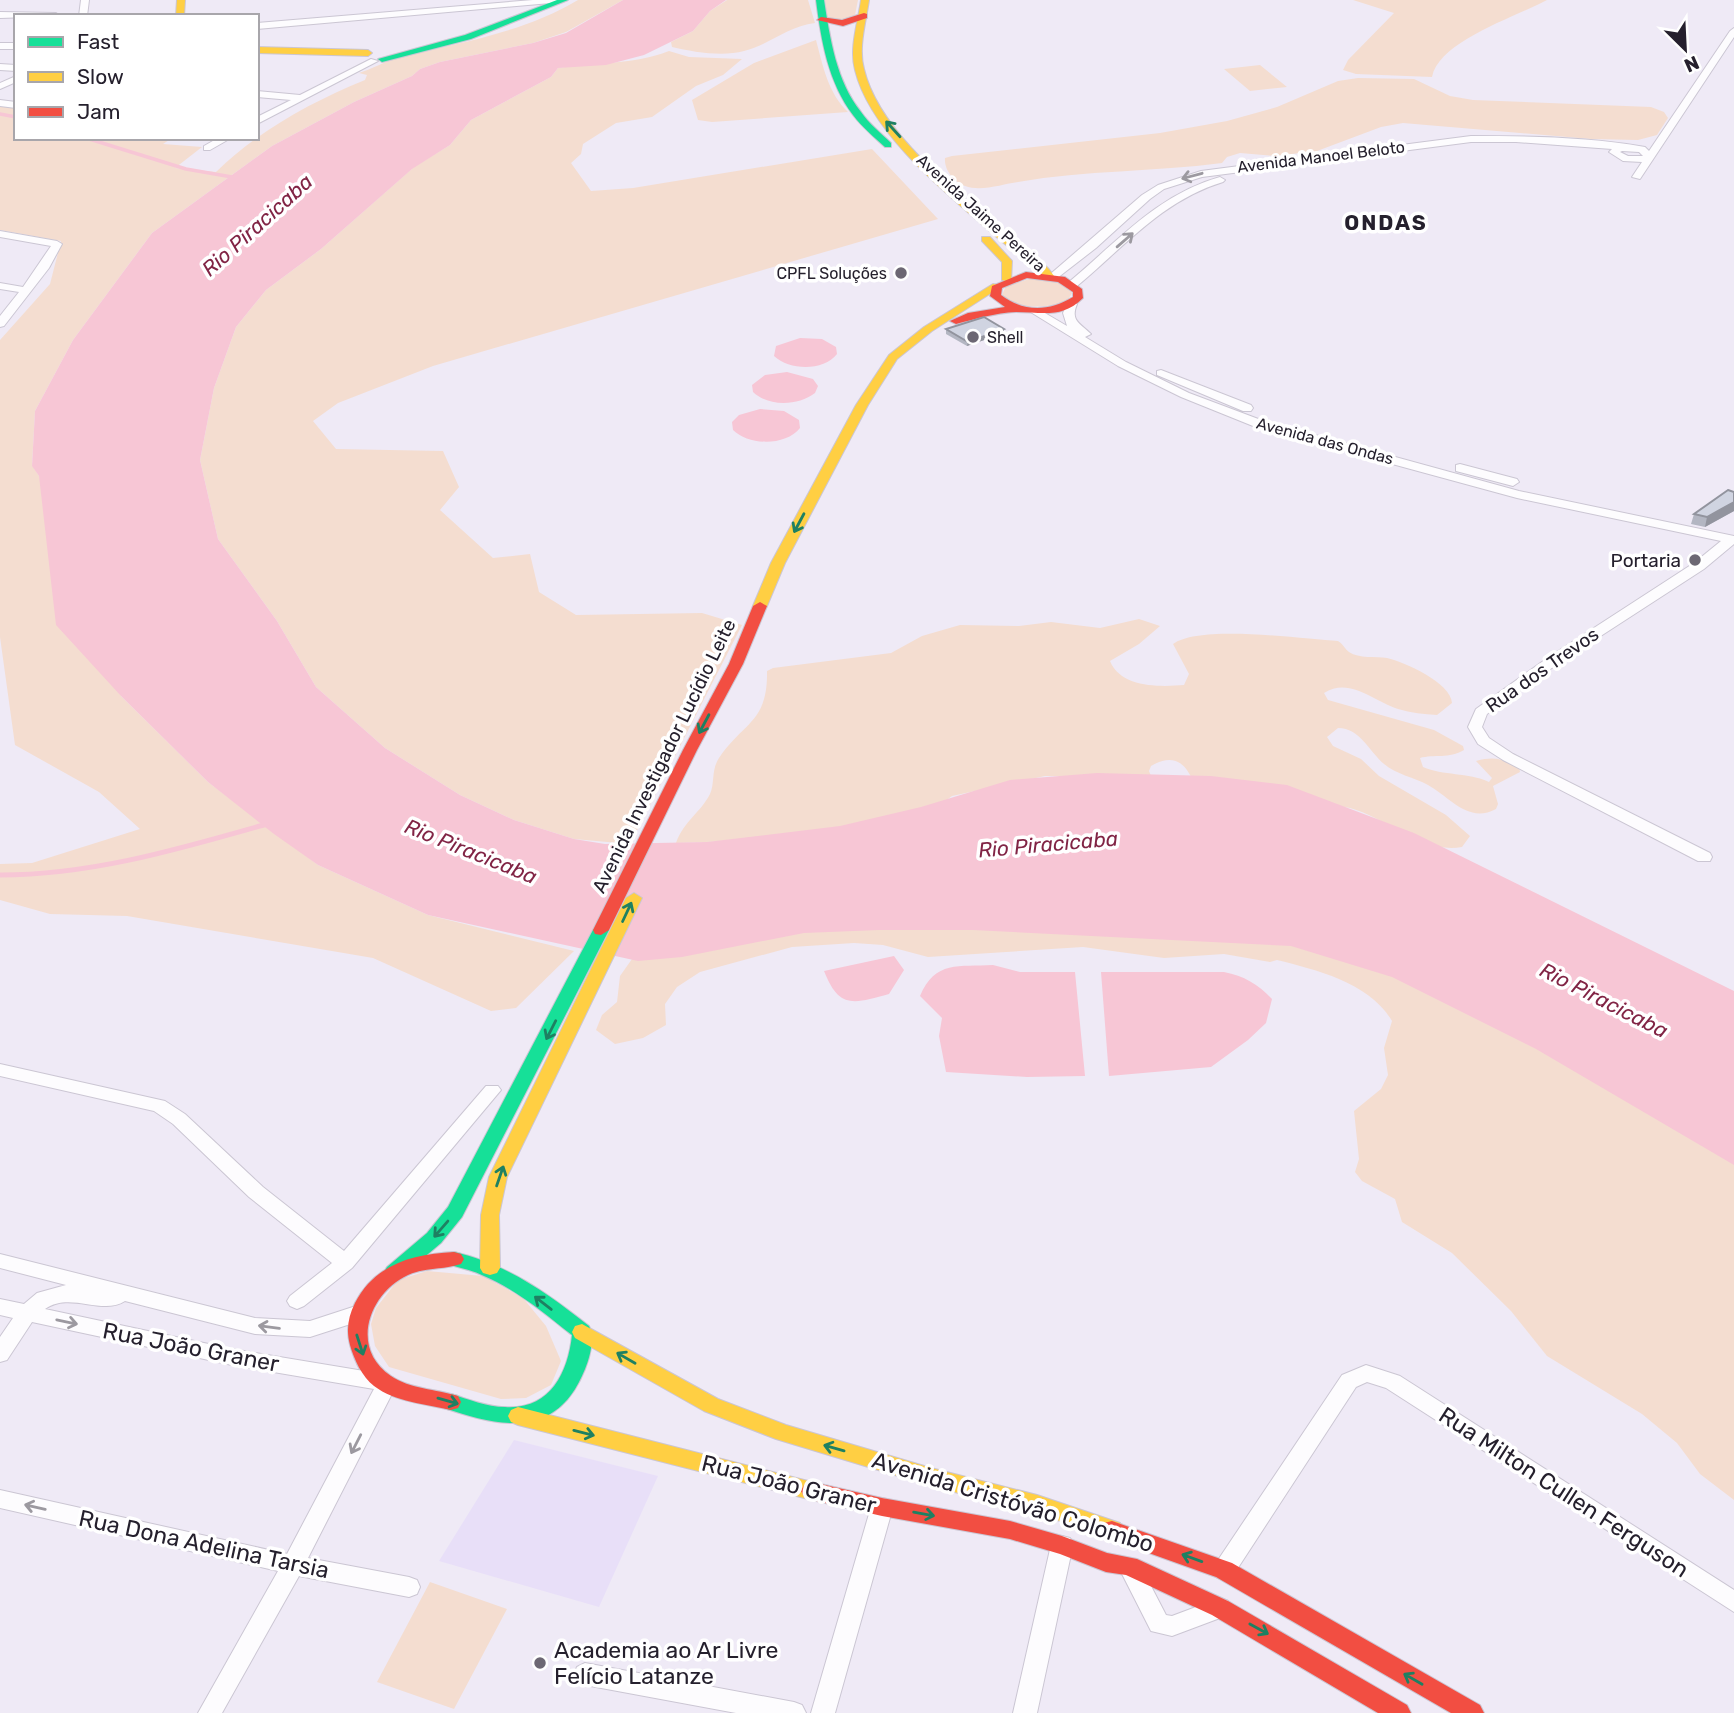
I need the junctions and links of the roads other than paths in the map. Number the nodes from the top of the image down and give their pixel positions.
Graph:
1 (563, 0) edge
2 (820, 1) edge
3 (865, 8) edge
4 (821, 20) junction
5 (259, 26) edge
6 (1734, 31) edge
7 (259, 50) edge
8 (373, 57) junction
9 (259, 94) edge
10 (300, 98) junction
11 (259, 120) edge
12 (222, 140) edge
13 (207, 148) dead end
14 (1620, 151) junction
15 (1650, 158) junction
16 (1637, 177) dead end
17 (0, 234) edge
18 (1051, 276) junction
19 (1002, 283) junction
20 (1073, 284) junction
21 (0, 286) edge
22 (24, 290) junction
23 (1072, 304) junction
24 (1017, 309) junction
25 (1034, 311) junction
26 (0, 324) edge
27 (1173, 389) junction
28 (1256, 412) junction
29 (1427, 469) junction
30 (1502, 479) junction
31 (1517, 494) junction
32 (1603, 506) junction
33 (1636, 519) junction
34 (1733, 539) edge
35 (1704, 857) dead end
36 (0, 1070) edge
37 (492, 1090) dead end
38 (0, 1261) edge
39 (345, 1263) junction
40 (490, 1268) junction
41 (394, 1272) junction
42 (144, 1297) junction
43 (297, 1301) dead end
44 (0, 1307) edge
45 (359, 1313) junction
46 (27, 1314) junction
47 (582, 1332) junction
48 (0, 1354) edge
49 (385, 1383) junction
50 (517, 1416) junction
51 (0, 1499) edge
52 (882, 1507) junction
53 (1062, 1545) junction
54 (293, 1565) junction
55 (1129, 1566) junction
56 (1224, 1570) junction
57 (409, 1587) dead end
58 (1734, 1602) edge
59 (1220, 1608) junction
60 (585, 1674) dead end
61 (210, 1713) edge
62 (794, 1713) edge
63 (823, 1713) edge
64 (1025, 1713) edge
65 (1399, 1713) edge
66 (1472, 1713) edge

1 - 5 street
1 - 8 main road
2 - 4 main road, Avenida Jaime Pereira
3 - 4 main road
18 -> 3 main road, Avenida Jaime Pereira
4 - 19 main road, Avenida Jaime Pereira
6 - 15 street
7 - 8 main road
8 - 10 street
9 - 10 street
10 - 11 street
12 - 13 street
14 - 15 street
14 -> 18 street, Avenida Manoel Beloto
20 -> 14 street, Avenida Manoel Beloto
15 - 16 street
17 - 22 street
18 - 19 main road
18 - 20 main road
19 - 24 main road, Avenida Jaime Pereira
19 -> 41 main road, Avenida Investigador Lucídio Leite
20 - 23 main road
21 - 22 street
22 - 26 street
23 - 25 main road, Avenida Investigador Lucídio Leite
23 - 28 street, Avenida das Ondas
24 - 25 main road, Avenida Investigador Lucídio Leite
40 -> 24 main road, Avenida Investigador Lucídio Leite
25 - 27 street, Avenida das Ondas
27 - 28 street
27 - 29 street, Avenida das Ondas
28 - 30 street, Avenida das Ondas
29 - 30 street
29 - 31 street, Avenida das Ondas
30 - 32 street, Avenida das Ondas
31 - 32 street
31 - 33 street, Avenida das Ondas
32 - 33 street, Avenida das Ondas
33 - 34 street, Avenida das Ondas
34 - 35 street, Rua dos Trevos
36 - 39 street
37 - 39 street
38 - 42 street
39 - 43 street
40 - 41 main road
47 -> 40 main road
41 - 45 main road
45 -> 42 street
42 - 46 street
44 - 46 street, Rua João Graner
45 -> 49 main road
46 - 48 street
46 -> 49 street, Rua João Graner
47 - 50 main road
56 -> 47 main road, Avenida Cristóvão Colombo
49 -> 50 main road
49 -> 54 street
50 -> 52 main road, Rua João Graner
54 -> 51 street, Rua Dona Adelina Tarsia
52 -> 53 main road, Rua João Graner
52 - 63 street
53 - 55 main road, Avenida Cristóvão Colombo
53 - 64 street
54 - 57 street, Rua Dona Adelina Tarsia
54 - 61 street
55 - 59 main road, Avenida Cristóvão Colombo
55 - 59 street
56 - 58 street, Rua Milton Cullen Ferguson
66 -> 56 main road, Avenida Cristóvão Colombo
59 -> 65 main road, Avenida Cristóvão Colombo
60 - 62 street

